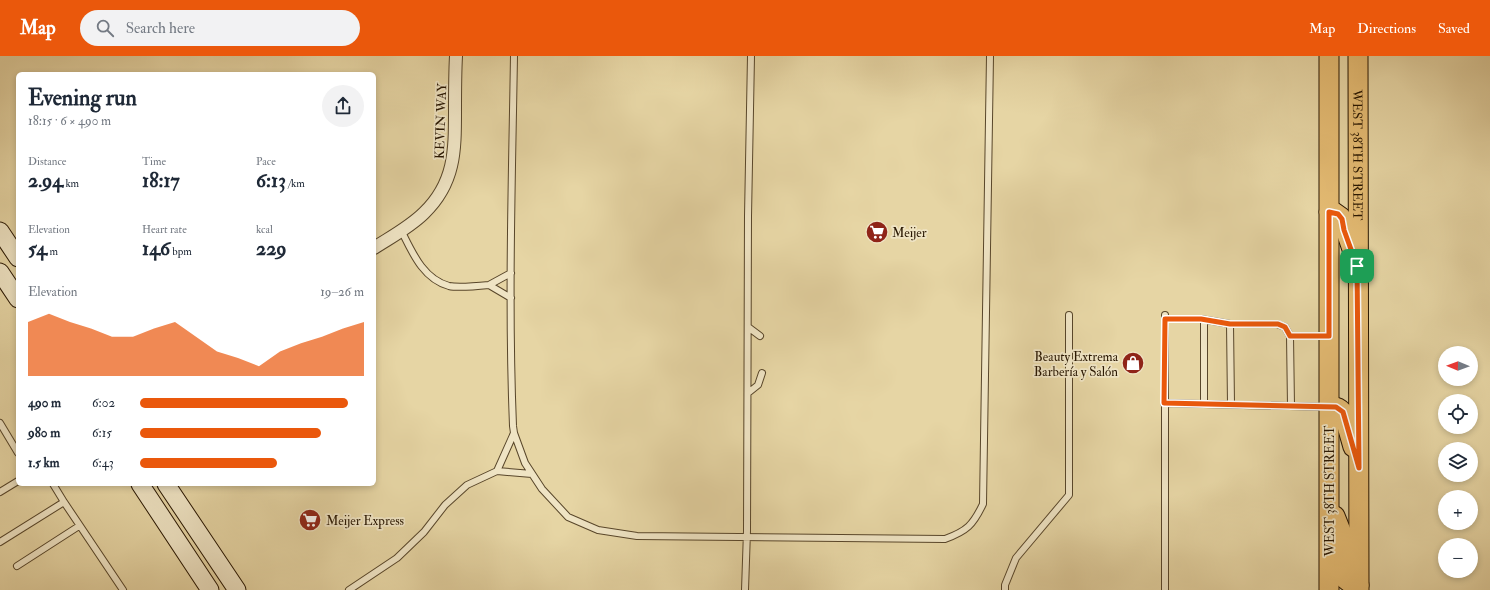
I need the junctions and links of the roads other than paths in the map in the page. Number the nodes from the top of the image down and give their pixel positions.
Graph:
1 (456, 56) edge
2 (514, 56) edge
3 (751, 56) edge
4 (990, 56) edge
5 (1329, 56) edge
6 (1358, 56) edge
7 (1329, 212) junction
8 (401, 230) junction
9 (0, 231) edge
10 (376, 247) edge
11 (16, 255) edge
12 (1357, 266) junction
13 (0, 272) edge
14 (511, 273) junction
15 (489, 286) junction
16 (16, 296) edge
17 (511, 298) junction
18 (1069, 315) dead end
19 (1204, 320) junction
20 (1230, 324) junction
21 (748, 327) junction
22 (760, 336) dead end
23 (1290, 336) junction
24 (1329, 336) junction
25 (762, 373) dead end
26 (748, 393) junction
27 (1164, 403) junction
28 (1204, 403) junction
29 (1231, 404) junction
30 (1291, 406) junction
31 (1329, 407) junction
32 (0, 422) edge
33 (514, 433) junction
34 (16, 450) edge
35 (1359, 468) junction
36 (497, 471) junction
37 (532, 474) junction
38 (16, 482) edge
39 (54, 486) edge
40 (141, 486) edge
41 (167, 486) edge
42 (0, 492) edge
43 (64, 502) junction
44 (1330, 502) junction
45 (79, 526) junction
46 (747, 538) junction
47 (0, 542) edge
48 (17, 566) dead end
49 (1359, 588) edge
50 (123, 590) edge
51 (210, 590) edge
52 (237, 590) edge
53 (349, 590) edge
54 (745, 590) edge
55 (1005, 590) edge
56 (1165, 590) edge
57 (1329, 590) edge

1 - 8 street, KEVIN WAY
2 - 14 lane
3 - 21 lane
4 - 46 lane
5 - 7 main road, WEST 38TH STREET
6 - 12 main road, WEST 38TH STREET
7 - 12 main road
7 - 24 main road, WEST 38TH STREET
8 - 10 street, KEVIN WAY
8 - 15 lane
9 - 11 main road
12 - 35 main road, WEST 38TH STREET
13 - 16 main road
14 - 15 lane
14 - 17 lane
15 - 17 lane
17 - 33 lane
18 - 55 lane
19 - 20 lane
19 - 27 lane
19 - 28 lane
20 - 23 lane
20 - 29 lane
21 - 22 lane
21 - 26 lane
23 - 24 lane
23 - 30 lane
24 - 31 main road, WEST 38TH STREET
25 - 26 lane
26 - 46 lane
27 - 28 lane
27 - 56 lane
28 - 29 lane
29 - 30 lane
30 - 31 lane
31 - 35 main road
31 - 44 main road, WEST 38TH STREET
32 - 34 lane
33 - 36 lane
33 - 37 lane
35 - 49 main road, WEST 38TH STREET
36 - 37 lane
36 - 53 lane
37 - 46 lane
38 - 42 lane
39 - 43 lane
40 - 51 main road
41 - 52 main road
43 - 45 lane
43 - 47 lane
44 - 49 main road
44 - 57 main road, WEST 38TH STREET
45 - 48 lane
45 - 50 lane
46 - 54 lane

